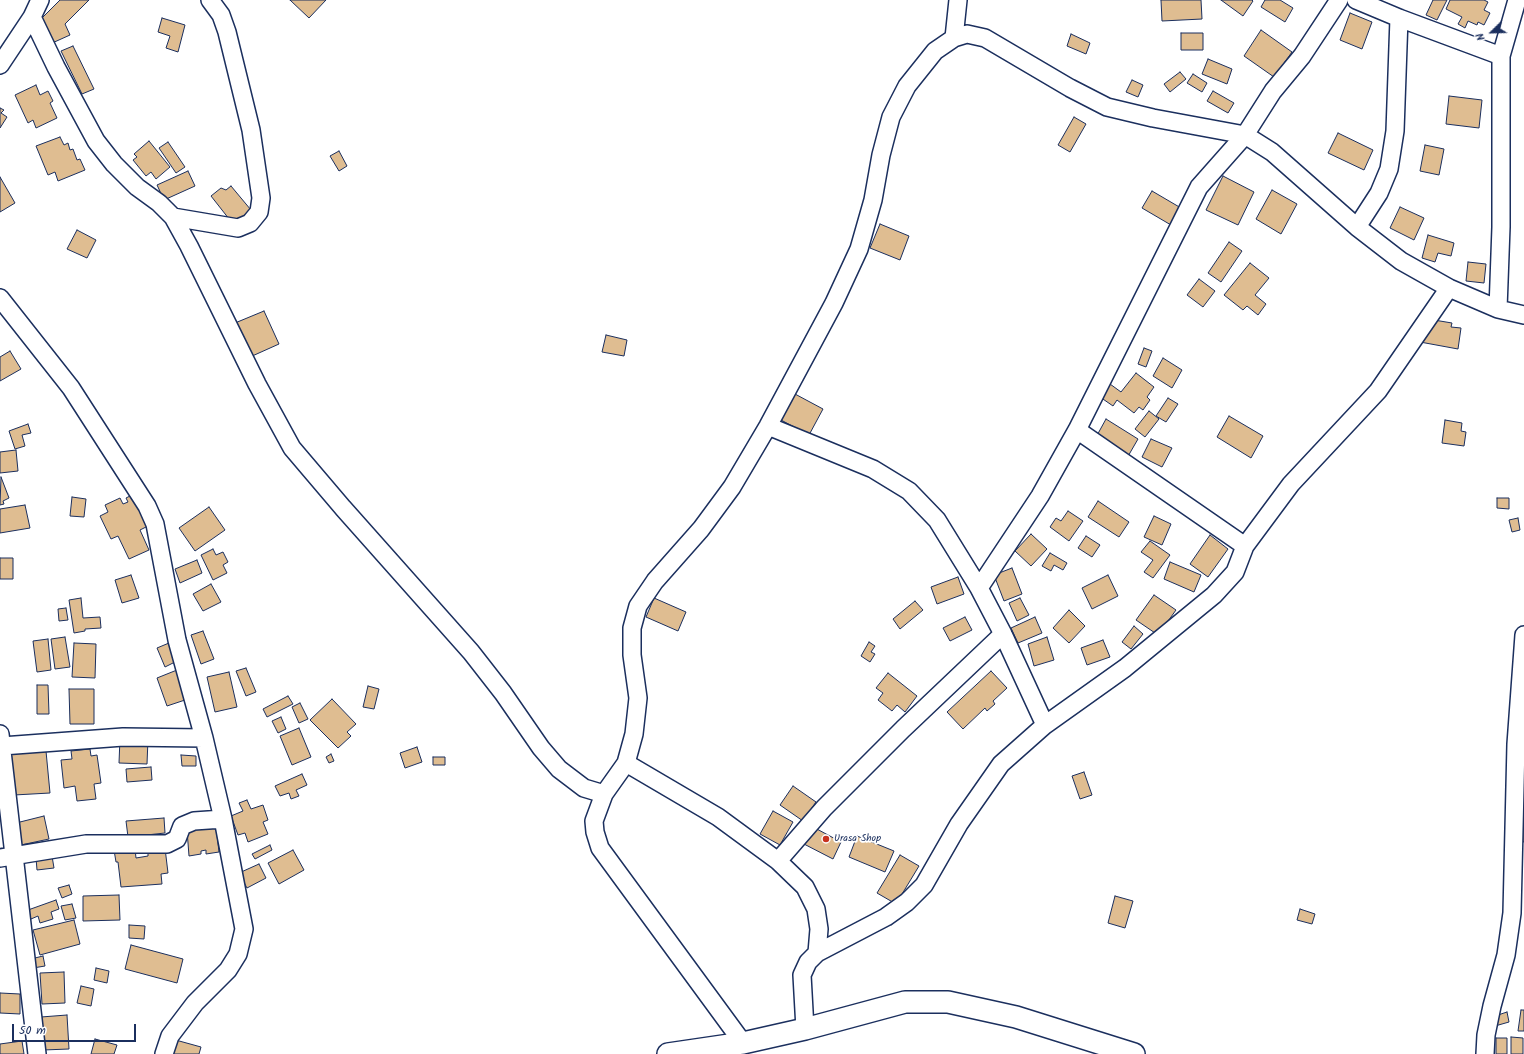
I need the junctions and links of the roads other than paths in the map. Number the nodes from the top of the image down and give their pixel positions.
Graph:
1 (40, 0) edge
2 (210, 0) edge
3 (958, 0) edge
4 (1339, 0) edge
5 (1356, 0) edge
6 (1517, 0) edge
7 (32, 17) junction
8 (1399, 18) junction
9 (954, 38) junction
10 (1501, 56) junction
11 (0, 65) edge
12 (1245, 135) junction
13 (172, 217) junction
14 (1357, 227) junction
15 (1449, 288) junction
16 (0, 298) edge
17 (1498, 309) junction
18 (1524, 315) edge
19 (768, 426) junction
20 (1077, 430) junction
21 (1246, 546) junction
22 (979, 588) junction
23 (1003, 634) junction
24 (1524, 635) edge
25 (1045, 725) junction
26 (204, 738) junction
27 (1, 740) edge
28 (626, 763) junction
29 (604, 794) junction
30 (223, 819) junction
31 (7, 857) edge
32 (778, 860) junction
33 (817, 953) junction
34 (804, 1029) junction
35 (743, 1043) junction
36 (37, 1054) edge
37 (164, 1054) edge
38 (668, 1054) edge
39 (1134, 1054) edge
40 (1486, 1054) edge

1 - 7 street
2 - 13 street
3 - 9 street
4 - 12 street
5 - 8 street
6 - 10 street
7 - 11 street
7 - 13 street
8 - 10 street
8 - 14 street
9 - 12 street
9 - 19 street
10 - 17 street
12 - 14 street
12 - 20 street
13 - 29 street
14 - 15 street
15 - 17 street
15 - 21 street
16 - 26 street
17 - 18 street
19 - 22 street
19 - 28 street
20 - 21 street
20 - 22 street
21 - 25 street
22 - 23 street
23 - 25 street
23 - 32 street
24 - 40 street
25 - 33 street
26 - 27 street
26 - 30 street
27 - 31 street
28 - 29 street
28 - 32 street
29 - 35 street
30 - 31 street
30 - 37 street
31 - 36 street
32 - 33 street
33 - 34 street
34 - 35 street
34 - 39 street
35 - 38 street

